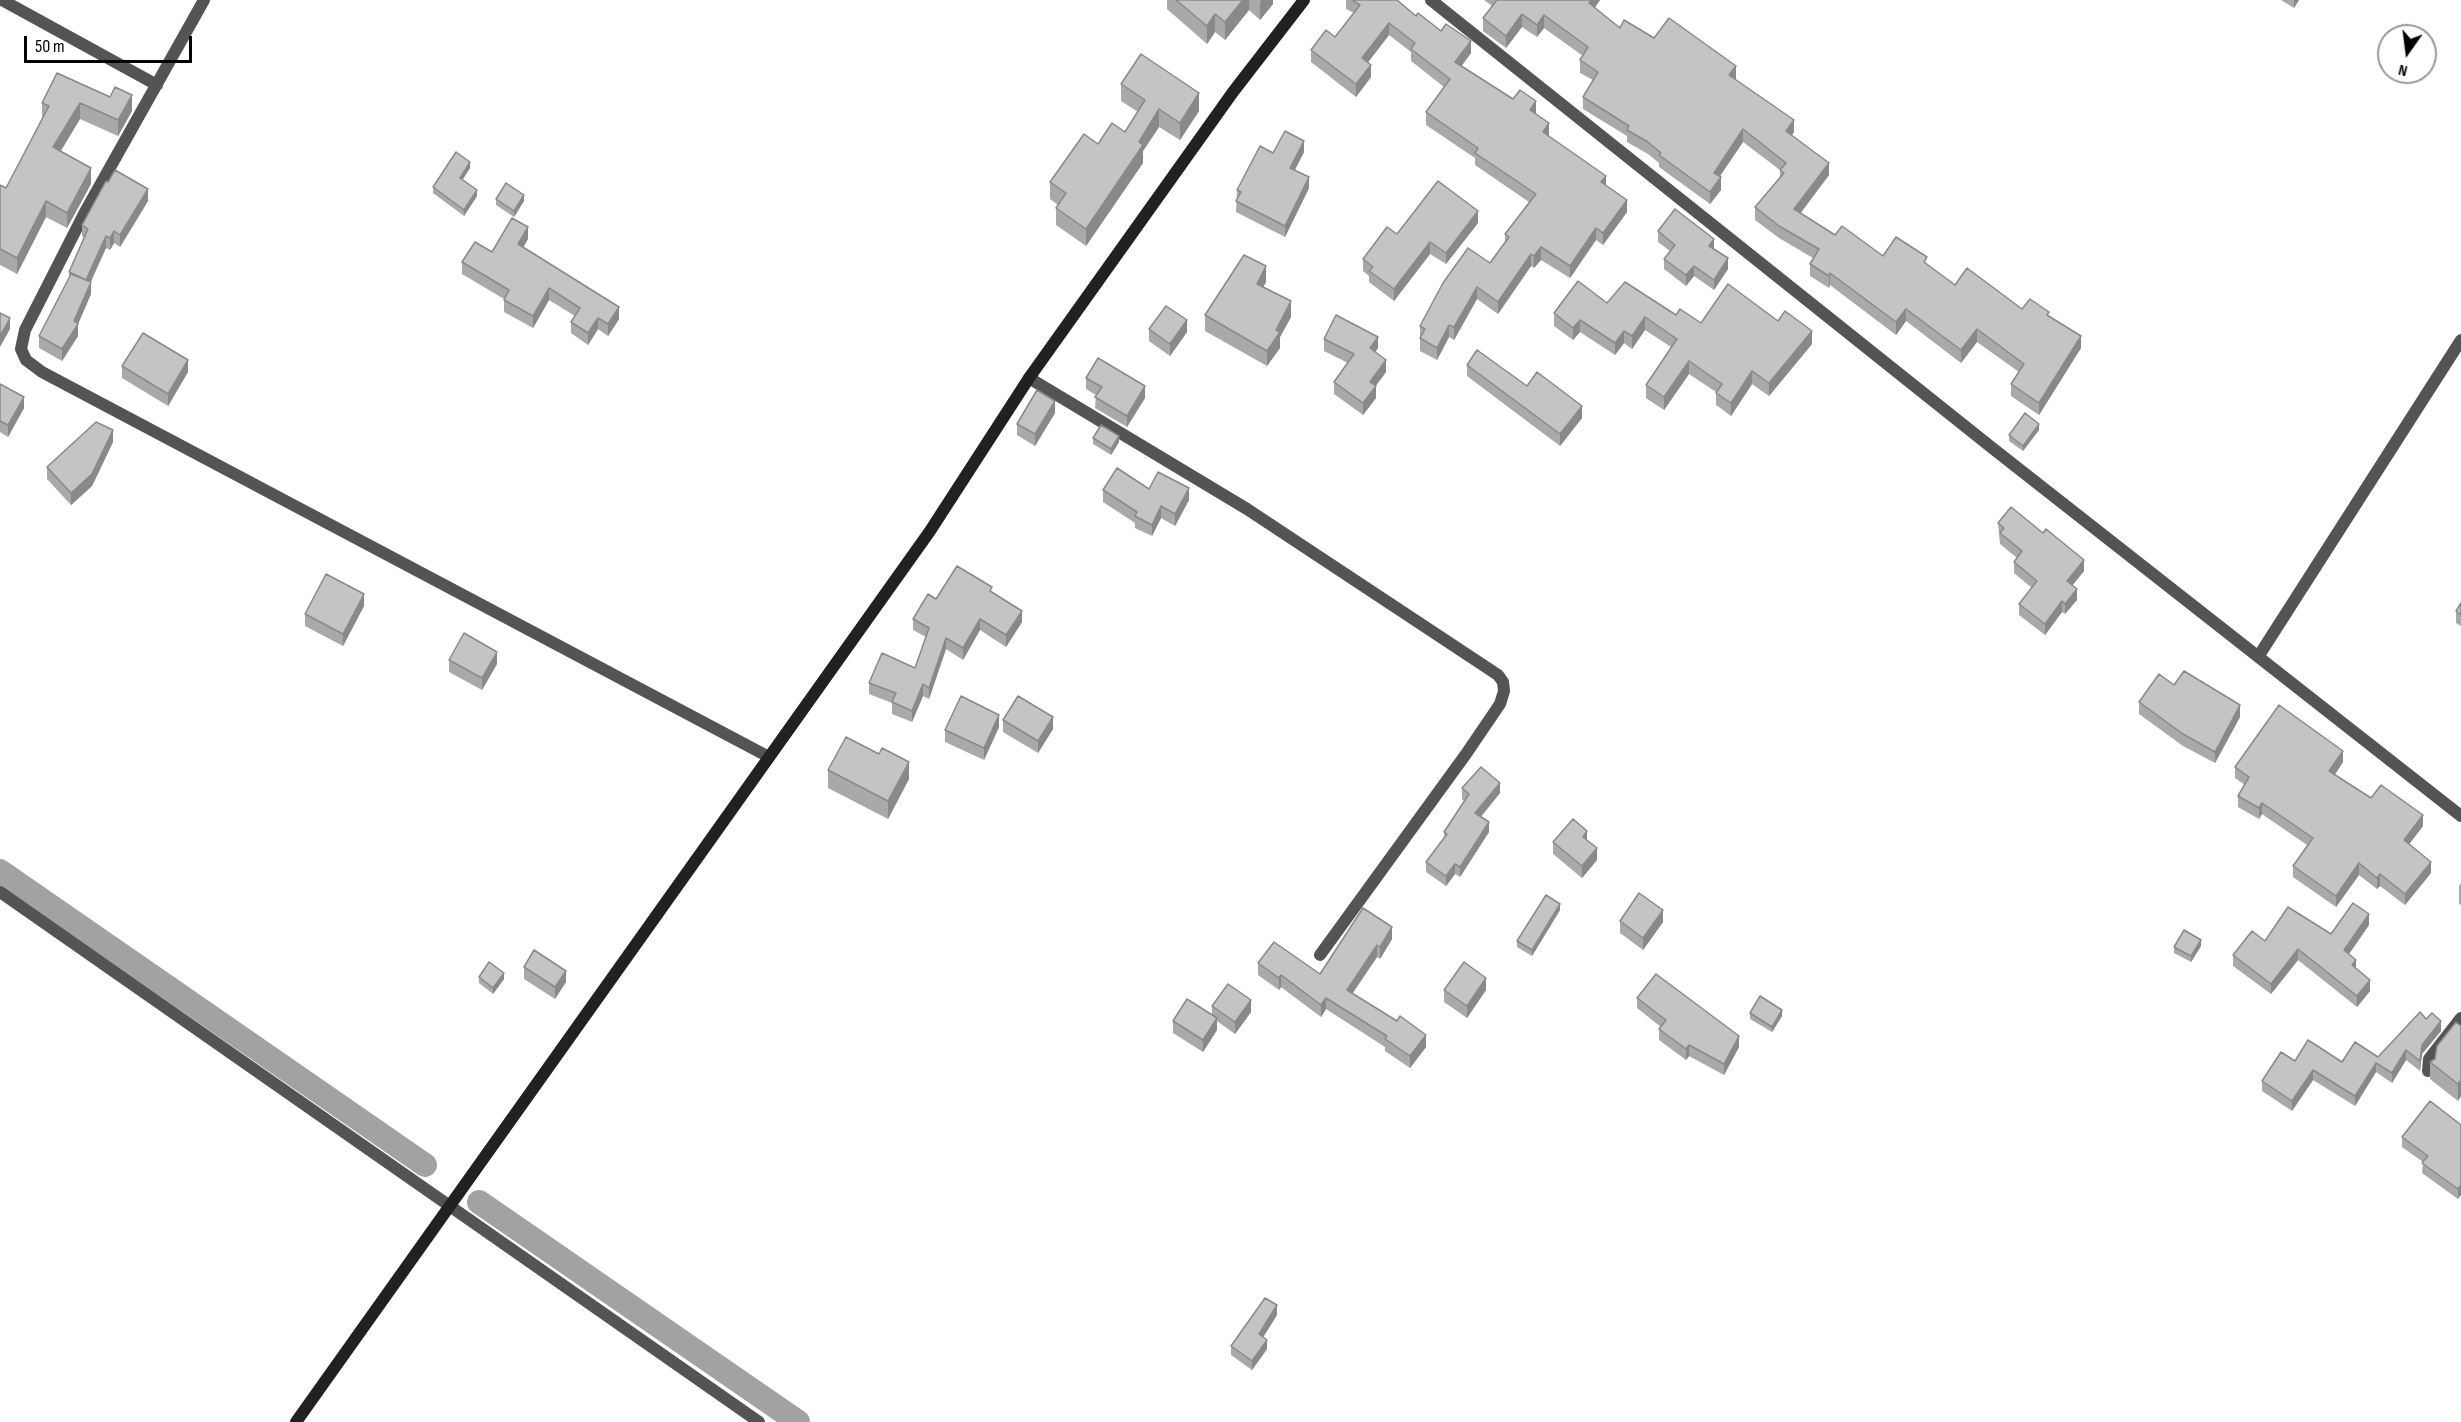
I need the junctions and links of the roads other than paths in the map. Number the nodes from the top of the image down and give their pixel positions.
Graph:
1 (2, 0) edge
2 (204, 0) edge
3 (1304, 0) edge
4 (1431, 0) edge
5 (157, 85) junction
6 (2461, 340) edge
7 (1029, 378) junction
8 (2258, 657) junction
9 (769, 757) junction
10 (2461, 816) edge
11 (0, 892) edge
12 (1320, 955) dead end
13 (2461, 1018) edge
14 (2428, 1071) edge
15 (449, 1207) junction
16 (296, 1422) edge
17 (759, 1422) edge

1 - 5 street
2 - 5 street
3 - 7 main road
4 - 8 street
5 - 9 street
6 - 8 street
7 - 9 main road
7 - 12 street
8 - 10 street
9 - 15 main road
11 - 15 street
13 - 14 street
15 - 16 main road
15 - 17 street

